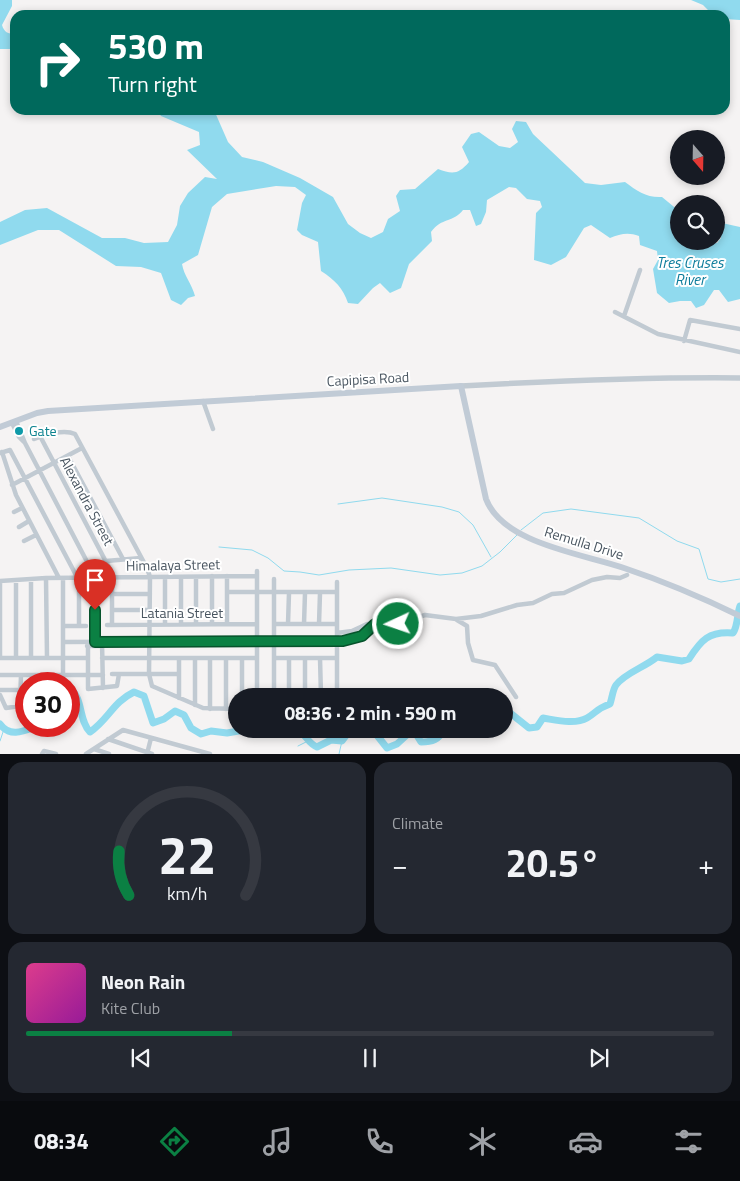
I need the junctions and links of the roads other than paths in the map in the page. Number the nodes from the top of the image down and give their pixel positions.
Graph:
1 (640, 270) dead end
2 (615, 312) dead end
3 (624, 316) junction
4 (740, 328) edge
5 (684, 341) junction
6 (740, 352) edge
7 (740, 378) edge
8 (461, 386) junction
9 (203, 401) junction
10 (14, 422) junction
11 (0, 427) edge
12 (213, 429) dead end
13 (40, 436) junction
14 (34, 438) dead end
15 (82, 448) junction
16 (1, 453) edge
17 (68, 456) junction
18 (54, 463) junction
19 (39, 471) junction
20 (25, 479) junction
21 (12, 485) junction
22 (22, 508) junction
23 (14, 512) dead end
24 (29, 521) junction
25 (19, 527) dead end
26 (36, 535) junction
27 (24, 541) dead end
28 (141, 558) junction
29 (123, 559) junction
30 (106, 561) junction
31 (627, 575) dead end
32 (212, 576) junction
33 (227, 576) junction
34 (78, 577) junction
35 (95, 577) junction
36 (113, 577) junction
37 (150, 577) junction
38 (165, 577) junction
39 (181, 577) junction
40 (196, 577) junction
41 (31, 578) junction
42 (46, 578) junction
43 (61, 578) junction
44 (274, 579) dead end
45 (16, 580) junction
46 (0, 581) edge
47 (227, 592) junction
48 (257, 593) junction
49 (274, 593) junction
50 (289, 593) junction
51 (305, 593) junction
52 (320, 593) junction
53 (112, 594) junction
54 (150, 594) junction
55 (0, 597) edge
56 (112, 610) junction
57 (150, 610) junction
58 (0, 613) edge
59 (740, 616) edge
60 (456, 619) junction
61 (165, 624) junction
62 (181, 624) junction
63 (196, 624) junction
64 (212, 624) junction
65 (227, 624) junction
66 (257, 624) junction
67 (274, 624) junction
68 (288, 624) junction
69 (304, 624) junction
70 (319, 624) junction
71 (337, 624) junction
72 (109, 625) joint
73 (150, 625) junction
74 (374, 625) junction
75 (63, 626) junction
76 (79, 626) junction
77 (86, 626) dead end
78 (337, 633) junction
79 (257, 640) junction
80 (274, 640) junction
81 (337, 641) junction
82 (62, 642) junction
83 (95, 642) junction
84 (149, 642) junction
85 (88, 644) junction
86 (102, 644) junction
87 (0, 658) edge
88 (16, 658) junction
89 (32, 658) junction
90 (47, 658) junction
91 (63, 658) junction
92 (87, 658) junction
93 (102, 658) junction
94 (150, 658) junction
95 (179, 658) junction
96 (195, 658) junction
97 (210, 658) junction
98 (226, 658) junction
99 (242, 658) junction
100 (257, 658) junction
101 (274, 658) junction
102 (289, 658) junction
103 (305, 658) junction
104 (320, 658) junction
105 (337, 658) junction
106 (62, 672) edge
107 (112, 674) dead end
108 (119, 674) junction
109 (150, 674) junction
110 (179, 674) junction
111 (0, 675) edge
112 (15, 675) edge
113 (80, 675) edge
114 (87, 675) junction
115 (103, 675) junction
116 (103, 688) junction
117 (242, 688) edge
118 (257, 688) edge
119 (274, 688) edge
120 (289, 688) edge
121 (305, 688) edge
122 (321, 688) edge
123 (337, 688) edge
124 (0, 690) edge
125 (15, 690) edge
126 (0, 695) edge
127 (516, 697) dead end
128 (179, 698) junction
129 (195, 705) junction
130 (15, 707) edge
131 (210, 709) junction
132 (226, 709) joint
133 (151, 738) junction
134 (109, 740) junction
135 (188, 748) junction
136 (94, 749) junction
137 (107, 753) edge
138 (149, 753) edge
139 (42, 754) edge
140 (56, 754) edge
141 (86, 754) edge
142 (187, 754) edge
143 (210, 754) edge

1 - 3 street
2 - 3 street
3 - 5 street
4 - 5 street
5 - 6 street
7 - 8 street, Capipisa Road
8 - 9 main road, Capipisa Road
8 - 59 main road, Remulla Drive
9 - 10 main road, Capipisa Road
9 - 12 street
10 - 11 main road, Capipisa Road
10 - 19 street
13 - 14 street
13 - 15 street
13 - 18 street, Alexandra Street
15 - 17 street
15 - 28 street
16 - 20 street
16 - 21 street
17 - 18 street
17 - 29 street
18 - 19 street
18 - 30 street, Alexandra Street
19 - 20 street
19 - 35 street
20 - 21 street
20 - 34 street
21 - 22 street
22 - 23 street
22 - 24 street
24 - 25 street
24 - 26 street
26 - 27 street
26 - 43 street
28 - 29 street
28 - 37 street
29 - 30 street
30 - 36 street, Alexandra Street
31 - 60 street
32 - 33 street, Himalaya Street
32 - 40 street, Himalaya Street
32 - 64 street
33 - 47 street
33 - 48 street, Himalaya Street
34 - 35 street, Himalaya Street
34 - 43 street, Himalaya Street
34 - 76 street
35 - 36 street, Himalaya Street
35 - 83 street
36 - 37 street, Himalaya Street
36 - 53 street, Alexandra Street
37 - 38 street, Himalaya Street
37 - 54 street
38 - 39 street, Himalaya Street
38 - 61 street
39 - 40 street, Himalaya Street
39 - 62 street
40 - 63 street
41 - 42 street, Himalaya Street
41 - 45 street, Himalaya Street
41 - 89 street
42 - 43 street, Himalaya Street
42 - 90 street
43 - 75 street
44 - 49 street
45 - 46 street, Himalaya Street
45 - 88 street
46 - 55 street
47 - 48 street
47 - 65 street
48 - 49 street
48 - 66 street
49 - 50 street
49 - 67 street
50 - 51 street
50 - 68 street
51 - 52 street
51 - 69 street
52 - 70 street
52 - 71 street
53 - 54 street
53 - 56 street, Alexandra Street
54 - 57 street
55 - 58 street
56 - 57 street
56 - 72 street, Alexandra Street
57 - 73 street
58 - 87 street
60 - 74 street
60 - 127 street
61 - 62 street, Latania Street
61 - 73 street, Latania Street
62 - 63 street, Latania Street
63 - 64 street, Latania Street
64 - 65 street, Latania Street
65 - 66 street, Latania Street
66 - 79 street
67 - 68 street
67 - 80 street
68 - 69 street
69 - 70 street
70 - 71 street
71 - 78 street
72 - 73 street, Latania Street
73 - 84 street
74 - 78 street
74 - 81 street
75 - 76 street
75 - 82 street
76 - 77 street
78 - 81 street
79 - 80 street
79 - 84 street
79 - 100 street
80 - 81 street
80 - 101 street
81 - 105 street
82 - 85 street
82 - 91 street
83 - 85 street
83 - 86 street
84 - 86 street
84 - 94 street
85 - 86 street
85 - 92 street
86 - 93 street
87 - 88 street
88 - 89 street
89 - 90 street
90 - 91 street
91 - 92 street
91 - 106 street
92 - 114 street
93 - 94 street
93 - 115 street
94 - 95 street
94 - 109 street
95 - 96 street
95 - 110 street
96 - 97 street
96 - 129 street
97 - 98 street
97 - 131 street
98 - 99 street
98 - 132 street
99 - 100 street
99 - 117 street
100 - 118 street
101 - 102 street
101 - 119 street
102 - 103 street
102 - 120 street
103 - 104 street
103 - 121 street
104 - 105 street
104 - 122 street
105 - 123 street
107 - 108 street
108 - 109 street
108 - 116 street
109 - 110 street
109 - 128 street
110 - 128 street
111 - 112 street
113 - 114 street
114 - 115 street
114 - 116 street
115 - 116 street
124 - 125 street
126 - 130 street
128 - 129 street
129 - 131 street
131 - 132 street
133 - 134 street
133 - 135 street
133 - 138 street
134 - 136 street
134 - 137 street
134 - 138 street
135 - 142 street
135 - 143 street
136 - 137 street
136 - 141 street
139 - 140 street

